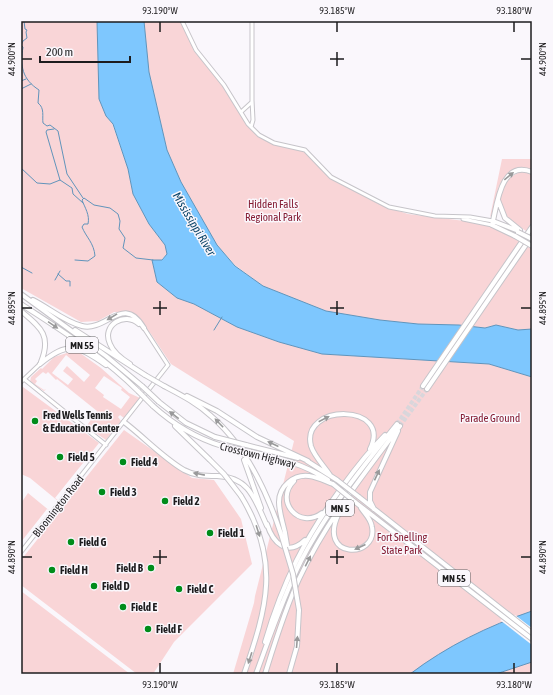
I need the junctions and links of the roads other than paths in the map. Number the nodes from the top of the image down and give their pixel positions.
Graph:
1 (182, 21) edge
2 (252, 21) edge
3 (252, 99) junction
4 (241, 112) junction
5 (251, 127) junction
6 (532, 172) edge
7 (498, 197) junction
8 (492, 223) junction
9 (531, 228) edge
10 (519, 231) junction
11 (532, 237) edge
12 (522, 246) junction
13 (532, 246) edge
14 (22, 295) edge
15 (21, 304) edge
16 (21, 311) edge
17 (45, 312) junction
18 (144, 328) junction
19 (40, 364) junction
20 (145, 375) junction
21 (22, 381) edge
22 (164, 386) junction
23 (426, 387) tunnel mouth
24 (138, 391) junction
25 (124, 422) junction
26 (171, 422) junction
27 (398, 425) junction
28 (106, 445) junction
29 (242, 454) junction
30 (368, 454) junction
31 (308, 461) junction
32 (330, 475) junction
33 (296, 478) junction
34 (333, 484) junction
35 (345, 500) junction
36 (357, 503) junction
37 (324, 512) junction
38 (376, 514) junction
39 (267, 526) junction
40 (283, 533) junction
41 (308, 537) junction
42 (21, 552) edge
43 (532, 633) edge
44 (532, 639) edge
45 (256, 672) edge
46 (244, 674) edge
47 (265, 674) edge
48 (290, 674) edge

1 - 4 street
2 - 3 street
3 - 4 street
3 - 5 street
4 - 5 street
5 - 8 street
7 -> 6 highway
7 - 8 highway
7 - 10 highway
8 - 10 highway
8 - 13 highway, bridge
9 - 12 highway
10 - 11 highway, bridge
11 - 12 highway
12 - 23 highway
14 - 17 highway, Crosstown Highway / MN 55
18 -> 14 highway
15 -> 24 highway, Crosstown Highway / MN 55
16 - 19 highway
17 - 20 highway
31 -> 17 highway, Crosstown Highway / MN 55, bridge
18 - 20 highway
18 - 25 street, Bloomington Road
19 - 21 street
19 - 24 highway
20 - 22 highway, bridge
21 - 28 street
29 -> 22 highway
31 -> 22 highway
24 - 26 highway, Crosstown Highway / MN 55, bridge
25 - 28 street, Bloomington Road
39 -> 25 highway
26 - 34 highway, Crosstown Highway / MN 55, bridge
26 -> 46 highway, bridge
27 - 30 highway
27 - 35 highway, MN 5
38 -> 27 highway
27 - 45 highway, MN 5
28 - 42 street, Bloomington Road
29 - 39 highway
29 - 40 highway
32 -> 30 highway
30 - 37 highway
31 - 32 highway, Crosstown Highway / MN 55
32 - 38 highway, Crosstown Highway / MN 55, bridge
33 - 34 highway
33 - 37 highway
33 - 40 highway
34 - 36 highway, Crosstown Highway / MN 55, bridge
36 -> 35 highway
47 -> 35 highway, MN 5
36 - 38 highway, Crosstown Highway / MN 55
37 - 41 highway
38 - 43 highway, MN 55
38 - 44 highway, Crosstown Highway / MN 55
39 - 41 highway
48 -> 40 highway, bridge
41 - 45 highway

